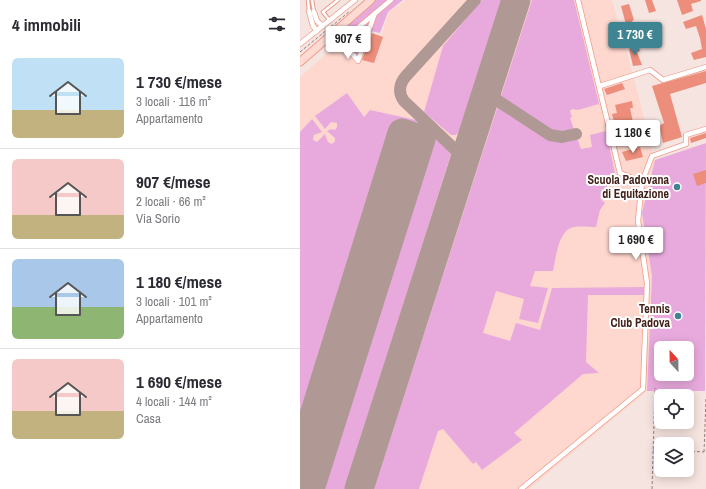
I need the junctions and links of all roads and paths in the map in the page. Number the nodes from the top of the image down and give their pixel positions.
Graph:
1 (308, 0) edge
2 (312, 0) edge
3 (338, 0) edge
4 (356, 0) edge
5 (370, 0) edge
6 (392, 0) edge
7 (578, 0) edge
8 (351, 10) dead end
9 (312, 11) junction
10 (375, 13) junction
11 (330, 21) junction
12 (323, 26) junction
13 (317, 31) junction
14 (300, 44) edge
15 (300, 52) edge
16 (300, 62) edge
17 (706, 67) edge
18 (600, 86) junction
19 (706, 129) edge
20 (642, 182) junction
21 (655, 388) dead end
22 (706, 399) edge
23 (652, 450) joint
24 (694, 451) edge
25 (705, 452) edge
26 (521, 489) edge
27 (652, 489) edge

1 - 9 lane
2 - 9 lane
3 - 11 lane
4 - 11 street
5 - 16 main road
6 - 10 street
7 - 18 street
8 - 15 path
9 - 12 street
9 - 13 street
10 - 10 street
11 - 12 street
12 - 13 street
13 - 14 street
17 - 18 street
18 - 20 street
19 - 20 street
20 - 26 street
21 - 23 path
22 - 25 path
23 - 27 path
24 - 25 path

